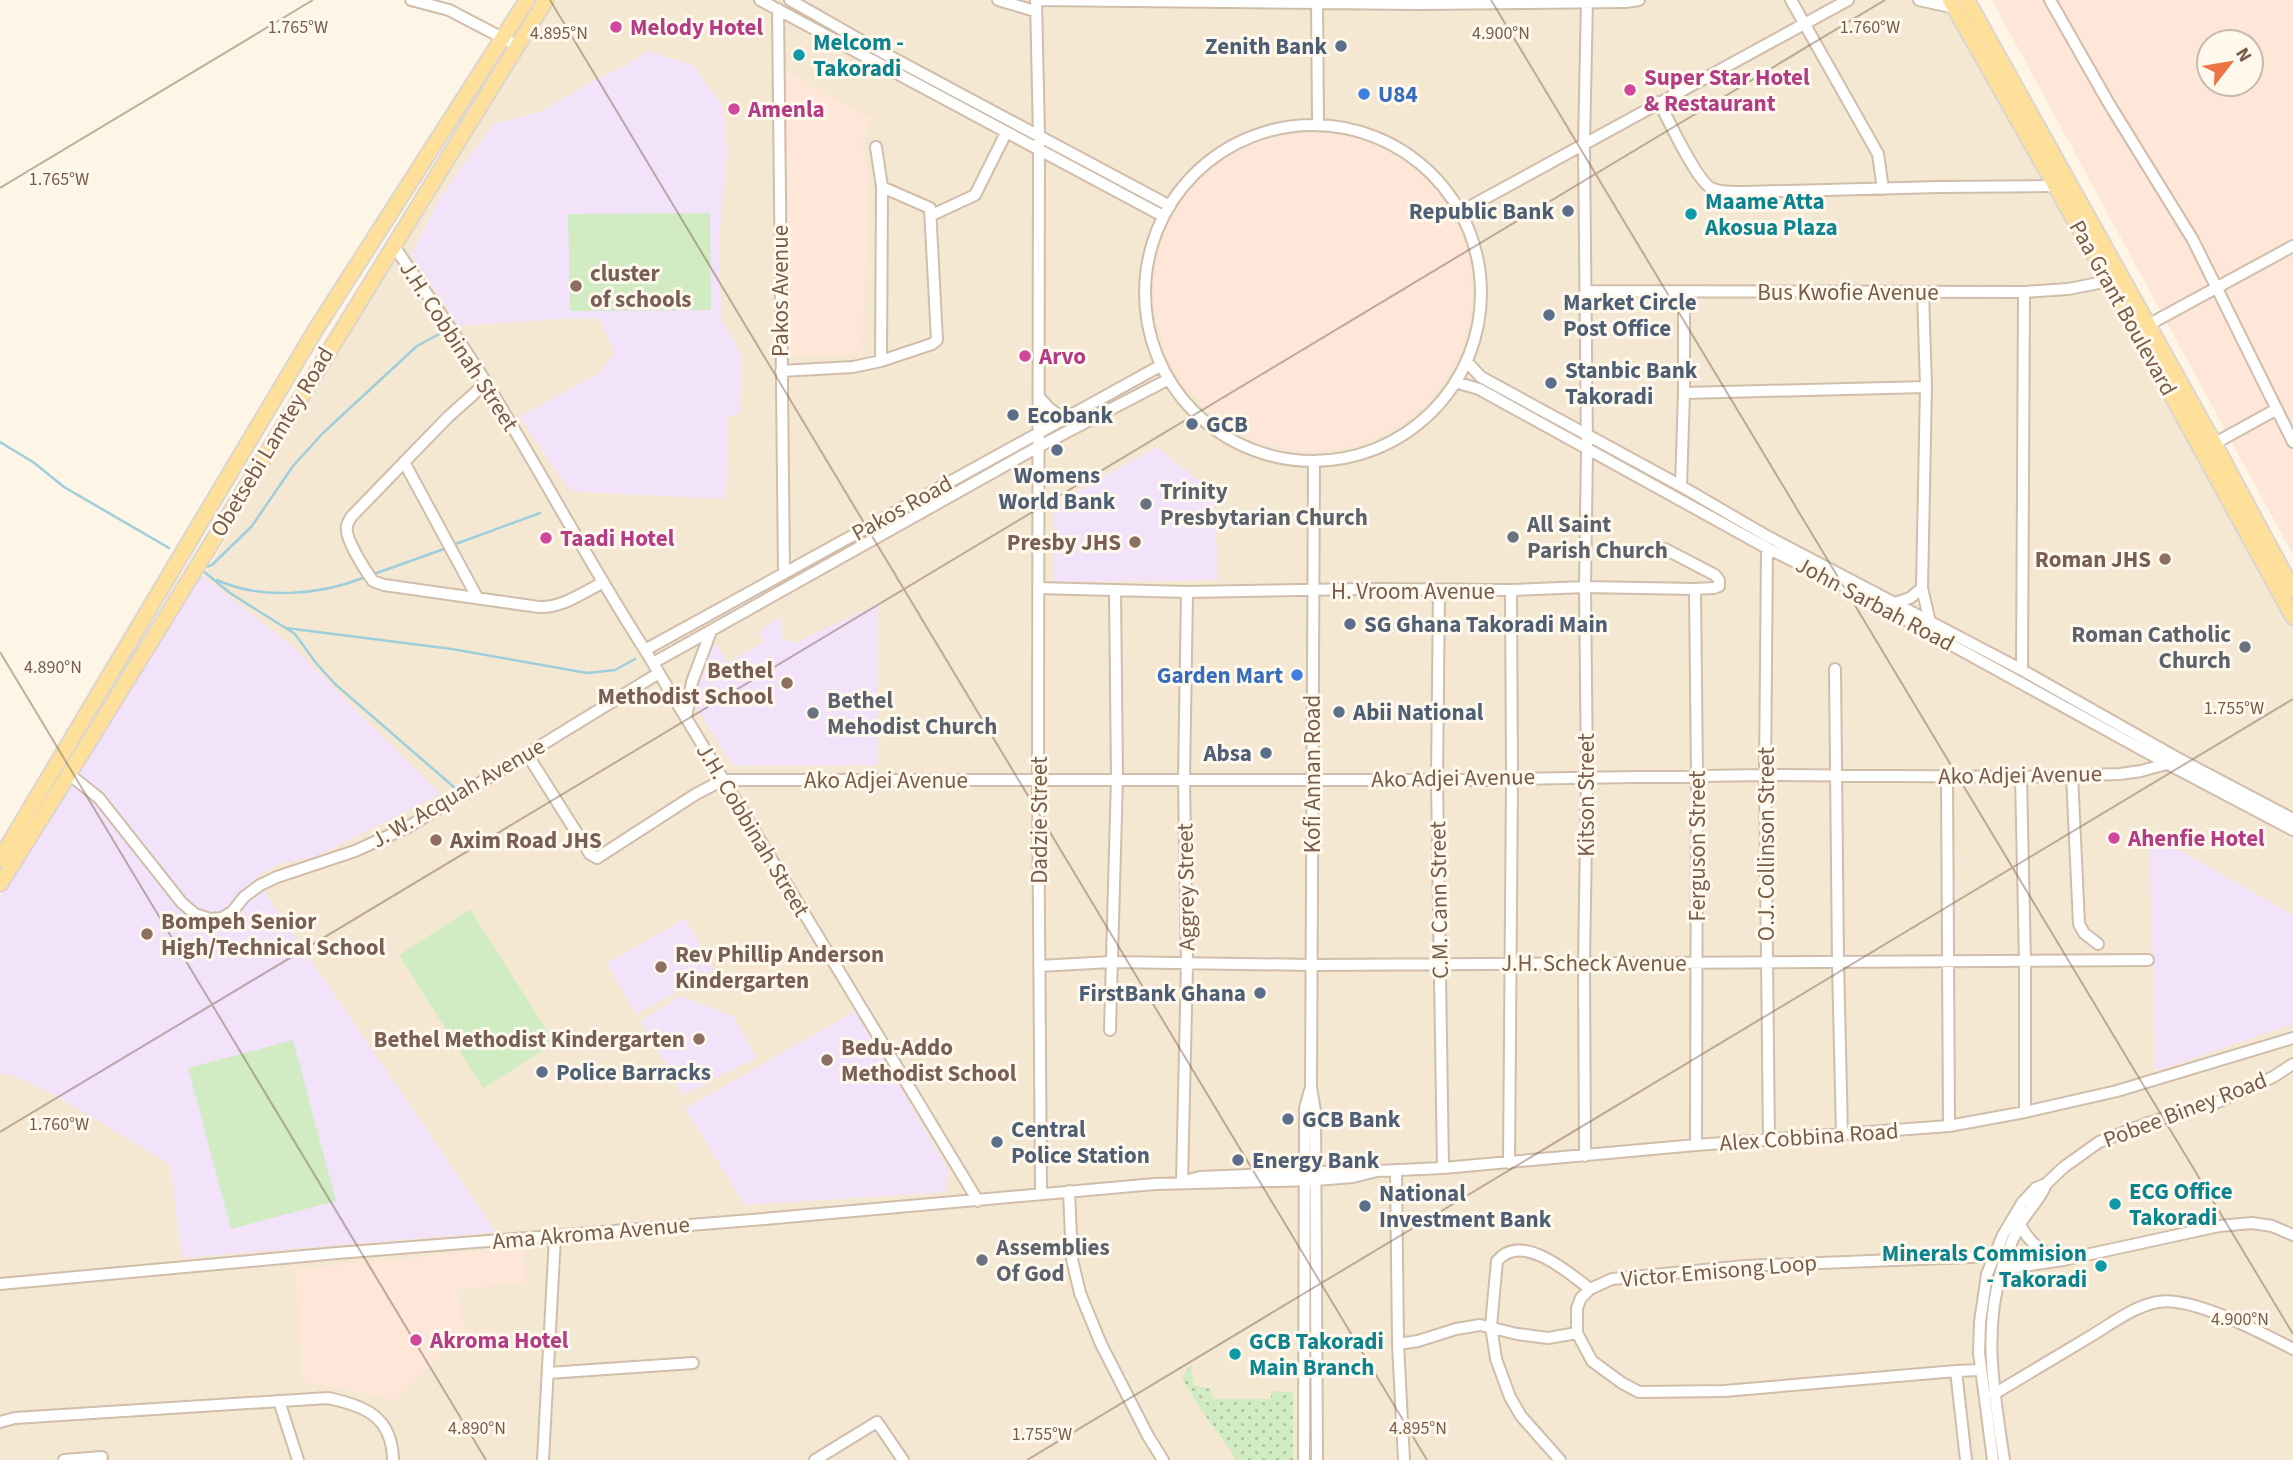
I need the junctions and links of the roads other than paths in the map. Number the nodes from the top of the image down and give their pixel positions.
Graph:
1 (411, 0) edge
2 (527, 0) edge
3 (546, 0) edge
4 (760, 0) edge
5 (790, 0) edge
6 (998, 0) edge
7 (1639, 0) edge
8 (1791, 0) edge
9 (1848, 0) edge
10 (1919, 0) edge
11 (2050, 0) edge
12 (1208, 1) edge
13 (1587, 1) edge
14 (1317, 2) edge
15 (1417, 2) edge
16 (1957, 3) edge
17 (1036, 4) edge
18 (778, 9) junction
19 (1804, 25) junction
20 (503, 36) junction
21 (517, 46) junction
22 (1659, 102) junction
23 (1318, 124) junction
24 (2031, 127) junction
25 (1006, 134) junction
26 (1039, 136) junction
27 (1584, 144) junction
28 (876, 147) dead end
29 (1038, 151) junction
30 (2054, 186) junction
31 (882, 187) junction
32 (1883, 189) junction
33 (1170, 206) junction
34 (1461, 212) junction
35 (932, 215) junction
36 (1163, 216) junction
37 (394, 246) junction
38 (2293, 246) edge
39 (2109, 281) junction
40 (2217, 288) junction
41 (1587, 291) junction
42 (1684, 292) junction
43 (1923, 292) junction
44 (2024, 292) junction
45 (2148, 325) junction
46 (881, 361) junction
47 (1467, 362) junction
48 (1160, 366) junction
49 (781, 371) junction
50 (1167, 380) junction
51 (1455, 382) junction
52 (486, 383) junction
53 (1926, 387) junction
54 (1684, 393) junction
55 (1039, 397) junction
56 (2277, 408) junction
57 (1064, 419) junction
58 (1038, 432) junction
59 (1586, 434) junction
60 (2293, 442) edge
61 (1038, 447) junction
62 (2208, 447) junction
63 (1587, 449) junction
64 (404, 462) junction
65 (1314, 462) junction
66 (1681, 486) junction
67 (1767, 548) junction
68 (1665, 549) dead end
69 (784, 573) junction
70 (602, 583) junction
71 (1585, 587) junction
72 (1038, 588) junction
73 (1922, 588) junction
74 (1695, 589) junction
75 (1115, 590) junction
76 (1439, 590) junction
77 (1511, 590) junction
78 (2293, 590) edge
79 (1312, 591) junction
80 (1187, 592) junction
81 (477, 597) junction
82 (1895, 603) junction
83 (2293, 617) edge
84 (1930, 622) junction
85 (711, 631) junction
86 (645, 650) junction
87 (656, 668) junction
88 (1835, 669) dead end
89 (2022, 670) junction
90 (686, 719) junction
91 (527, 754) junction
92 (2181, 760) junction
93 (2168, 764) junction
94 (70, 775) junction
95 (1765, 775) junction
96 (1836, 775) junction
97 (2072, 775) junction
98 (1587, 776) junction
99 (1697, 776) junction
100 (1947, 777) junction
101 (2021, 777) junction
102 (1117, 778) junction
103 (1312, 778) junction
104 (1512, 778) junction
105 (723, 780) junction
106 (1038, 780) junction
107 (1184, 780) junction
108 (1437, 780) junction
109 (2293, 819) edge
110 (2293, 830) edge
111 (0, 859) edge
112 (0, 884) edge
113 (2098, 944) dead end
114 (2148, 960) dead end
115 (1111, 962) junction
116 (1838, 962) junction
117 (1950, 962) junction
118 (2025, 962) junction
119 (1584, 963) junction
120 (1697, 963) junction
121 (1766, 963) junction
122 (1187, 964) junction
123 (1440, 964) junction
124 (1510, 964) junction
125 (1039, 965) junction
126 (1312, 965) junction
127 (1110, 1030) dead end
128 (2293, 1038) edge
129 (2293, 1064) edge
130 (2025, 1112) junction
131 (1949, 1126) junction
132 (1842, 1135) junction
133 (1769, 1141) junction
134 (1696, 1145) junction
135 (1585, 1156) junction
136 (1509, 1163) junction
137 (1443, 1168) junction
138 (1396, 1171) junction
139 (1311, 1176) junction
140 (1182, 1182) junction
141 (2046, 1184) junction
142 (1069, 1191) junction
143 (1041, 1194) junction
144 (978, 1201) junction
145 (2020, 1225) junction
146 (2293, 1235) edge
147 (555, 1237) junction
148 (1994, 1256) junction
149 (2063, 1260) junction
150 (2003, 1269) junction
151 (0, 1284) edge
152 (1590, 1289) junction
153 (1491, 1326) junction
154 (1577, 1333) junction
155 (1398, 1344) junction
156 (2293, 1349) edge
157 (693, 1363) dead end
158 (1956, 1370) junction
159 (1981, 1370) junction
160 (548, 1373) junction
161 (1994, 1394) junction
162 (279, 1401) junction
163 (0, 1422) edge
164 (102, 1457) dead end
165 (64, 1460) edge
166 (298, 1460) edge
167 (393, 1460) edge
168 (543, 1460) edge
169 (815, 1460) edge
170 (903, 1460) edge
171 (1163, 1460) edge
172 (1304, 1460) edge
173 (1317, 1460) edge
174 (1404, 1460) edge
175 (1560, 1460) edge
176 (1966, 1460) edge
177 (1993, 1460) edge
178 (2004, 1460) edge

1 - 20 street
2 - 20 main road, Obetsebi Lamtey Road
3 - 21 main road, Obetsebi Lamtey Road
4 - 18 street
5 - 26 street
6 - 17 street
7 - 13 street
8 - 19 street
9 - 19 street
10 - 16 street
11 - 40 street
12 - 14 street
12 - 17 street
13 - 15 street
13 - 27 street, Kitson Street
14 - 15 street
14 - 23 street
16 - 24 main road, Paa Grant Boulevard
17 - 26 street
18 - 25 street
18 - 49 street, Pakos Avenue
19 - 22 street
19 - 32 street
20 - 21 street
20 - 111 main road, Obetsebi Lamtey Road
21 - 37 main road, Obetsebi Lamtey Road
22 - 27 street
22 - 32 street
23 - 33 street
23 - 34 street
24 - 30 main road, Paa Grant Boulevard
24 - 45 main road, Paa Grant Boulevard
25 - 29 street
25 - 35 street
26 - 29 street
26 - 33 street
27 - 34 street
27 - 41 street, Kitson Street
28 - 31 street
29 - 36 street
29 - 55 street, Dadzie Street
30 - 32 street
30 - 39 main road, Paa Grant Boulevard
31 - 35 street
31 - 46 street
33 - 36 street
34 - 47 street
35 - 46 street
36 - 48 street
37 - 52 street, J.H. Cobbinah Street
37 - 94 main road, Obetsebi Lamtey Road
38 - 40 street
39 - 44 street, Bus Kwofie Avenue
39 - 62 main road, Paa Grant Boulevard
40 - 45 street
40 - 56 street
41 - 42 street, Bus Kwofie Avenue
41 - 59 street, Kitson Street
42 - 43 street, Bus Kwofie Avenue
42 - 54 street
43 - 44 street, Bus Kwofie Avenue
43 - 53 street
44 - 89 street
45 - 62 main road, Paa Grant Boulevard
46 - 49 street
47 - 51 street
47 - 59 street, John Sarbah Road
48 - 50 street
48 - 57 street, Pakos Road
49 - 69 street, Pakos Avenue
50 - 61 street, Pakos Road
50 - 65 street
51 - 63 street, John Sarbah Road
51 - 65 street
52 - 64 street
52 - 70 street, J.H. Cobbinah Street
53 - 54 street
53 - 73 street
54 - 66 street
55 - 57 street
55 - 58 street, Dadzie Street
56 - 60 street
56 - 62 street
57 - 58 street, Pakos Road
58 - 61 street, Dadzie Street
58 - 69 street, Pakos Road
59 - 63 street, Kitson Street
59 - 66 street, John Sarbah Road
61 - 72 street, Dadzie Street
61 - 85 street, Pakos Road
62 - 78 main road, Paa Grant Boulevard
62 - 83 main road, Paa Grant Boulevard
63 - 67 street, John Sarbah Road
63 - 71 street, Kitson Street
64 - 81 street
64 - 81 street
65 - 79 street, Kofi Annan Road
66 - 82 street, John Sarbah Road
67 - 93 street, John Sarbah Road
67 - 95 street, O.J. Collinson Street
68 - 74 street
69 - 86 street, Pakos Road
70 - 81 street
70 - 86 street, J.H. Cobbinah Street
71 - 74 street, H. Vroom Avenue
71 - 77 street, H. Vroom Avenue
71 - 98 street, Kitson Street
72 - 75 street, H. Vroom Avenue
72 - 106 street, Dadzie Street
73 - 82 street
73 - 84 street
74 - 99 street, Ferguson Street
75 - 80 street, H. Vroom Avenue
75 - 102 street
76 - 77 street, H. Vroom Avenue
76 - 79 street, H. Vroom Avenue
76 - 108 street, C.M. Cann Street
77 - 104 street
79 - 80 street, H. Vroom Avenue
79 - 103 street, Kofi Annan Road
80 - 107 street, Aggrey Street
82 - 84 street, John Sarbah Road
84 - 89 street, John Sarbah Road
85 - 87 street, Pakos Road
85 - 90 street
86 - 87 street, J.H. Cobbinah Street
87 - 90 street, J.H. Cobbinah Street
87 - 91 street, J. W. Acquah Avenue
88 - 96 street
89 - 92 street, John Sarbah Road
90 - 105 street, J.H. Cobbinah Street
91 - 94 street, J. W. Acquah Avenue
91 - 105 street
92 - 93 street, Ako Adjei Avenue
92 - 109 street, John Sarbah Road
93 - 97 street, Ako Adjei Avenue
93 - 110 street, John Sarbah Road
94 - 112 main road, Obetsebi Lamtey Road
95 - 96 street, Ako Adjei Avenue
95 - 99 street, Ako Adjei Avenue
95 - 121 street, O.J. Collinson Street
96 - 100 street, Ako Adjei Avenue
96 - 116 street
97 - 101 street, Ako Adjei Avenue
97 - 113 street
98 - 99 street, Ako Adjei Avenue
98 - 104 street, Ako Adjei Avenue
98 - 119 street, Kitson Street
99 - 120 street, Ferguson Street
100 - 101 street, Ako Adjei Avenue
100 - 117 street
101 - 118 street
102 - 106 street, Ako Adjei Avenue
102 - 107 street, Ako Adjei Avenue
102 - 115 street
103 - 107 street, Ako Adjei Avenue
103 - 108 street, Ako Adjei Avenue
103 - 126 street, Kofi Annan Road
104 - 108 street, Ako Adjei Avenue
104 - 124 street
105 - 106 street, Ako Adjei Avenue
105 - 144 street, J.H. Cobbinah Street
106 - 125 street, Dadzie Street
107 - 122 street, Aggrey Street
108 - 123 street, C.M. Cann Street
114 - 118 street, J.H. Scheck Avenue
115 - 122 street, J.H. Scheck Avenue
115 - 125 street, J.H. Scheck Avenue
115 - 127 street
116 - 117 street, J.H. Scheck Avenue
116 - 121 street, J.H. Scheck Avenue
116 - 132 street
117 - 118 street, J.H. Scheck Avenue
117 - 131 street
118 - 130 street
119 - 120 street, J.H. Scheck Avenue
119 - 124 street, J.H. Scheck Avenue
119 - 135 street, Kitson Street
120 - 121 street, J.H. Scheck Avenue
120 - 134 street, Ferguson Street
121 - 133 street, O.J. Collinson Street
122 - 126 street, J.H. Scheck Avenue
122 - 140 street, Aggrey Street
123 - 124 street, J.H. Scheck Avenue
123 - 126 street, J.H. Scheck Avenue
123 - 137 street, C.M. Cann Street
124 - 136 street
125 - 143 street, Dadzie Street
126 - 139 street, Kofi Annan Road
128 - 130 street, Alex Cobbina Road
129 - 141 street, Pobee Biney Road
130 - 131 street, Alex Cobbina Road
131 - 132 street, Alex Cobbina Road
132 - 133 street, Alex Cobbina Road
133 - 134 street, Alex Cobbina Road
134 - 135 street, Alex Cobbina Road
135 - 136 street, Alex Cobbina Road
136 - 137 street, Alex Cobbina Road
137 - 138 street, Alex Cobbina Road
138 - 139 street, Alex Cobbina Road
138 - 155 street
139 - 140 street, Ama Akroma Avenue
139 - 172 street, Kofi Annan Road
139 - 173 street, Kofi Annan Road
140 - 142 street, Ama Akroma Avenue
141 - 145 street, Pobee Biney Road
141 - 148 street, Pobee Biney Road
142 - 143 street, Ama Akroma Avenue
142 - 171 street
143 - 144 street, Ama Akroma Avenue
144 - 147 street, Ama Akroma Avenue
145 - 149 street
145 - 150 street, Pobee Biney Road
146 - 149 street
147 - 151 street, Ama Akroma Avenue
147 - 160 street
148 - 152 street, Victor Emisong Loop
148 - 159 street, Pobee Biney Road
149 - 150 street
150 - 161 street, Pobee Biney Road
152 - 153 street
152 - 154 street, Victor Emisong Loop
153 - 154 street
153 - 155 street
153 - 175 street
154 - 158 street
155 - 174 street
156 - 161 street
157 - 160 street
158 - 159 street
158 - 176 street
159 - 177 street, Pobee Biney Road
160 - 168 street
161 - 178 street, Pobee Biney Road
162 - 163 street
162 - 166 street
162 - 167 street
164 - 165 street
169 - 170 street

